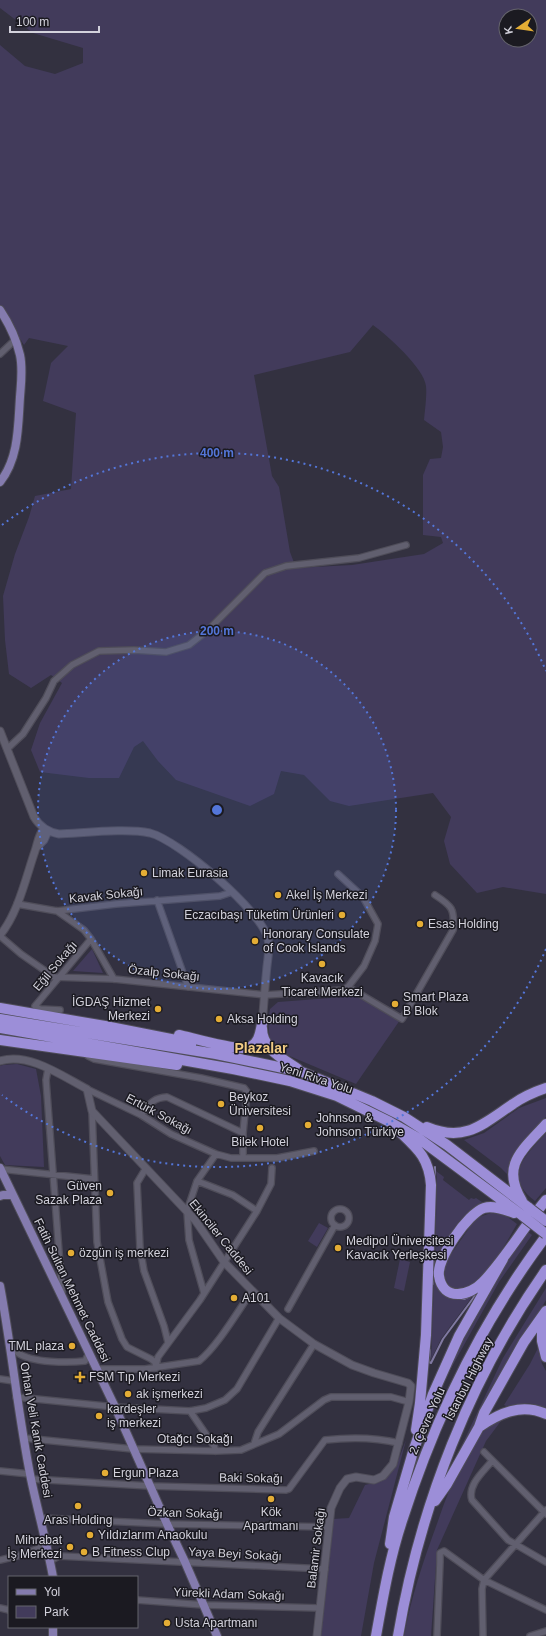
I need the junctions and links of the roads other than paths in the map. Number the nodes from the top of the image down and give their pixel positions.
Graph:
1 (0, 310) edge
2 (16, 339) junction
3 (1, 352) edge
4 (0, 482) edge
5 (406, 545) dead end
6 (0, 731) edge
7 (7, 749) junction
8 (36, 820) junction
9 (46, 829) junction
10 (59, 834) junction
11 (41, 838) junction
12 (338, 874) dead end
13 (232, 892) junction
14 (435, 895) dead end
15 (158, 900) junction
16 (16, 904) junction
17 (57, 911) junction
18 (0, 936) edge
19 (92, 939) junction
20 (60, 977) junction
21 (114, 979) junction
22 (188, 987) junction
23 (348, 987) junction
24 (265, 995) junction
25 (0, 1008) edge
26 (60, 1010) dead end
27 (0, 1019) edge
28 (262, 1024) junction
29 (105, 1026) junction
30 (0, 1028) edge
31 (0, 1040) edge
32 (79, 1052) junction
33 (216, 1054) junction
34 (0, 1061) edge
35 (48, 1069) junction
36 (302, 1072) junction
37 (265, 1076) junction
38 (546, 1088) edge
39 (87, 1089) junction
40 (92, 1111) junction
41 (141, 1115) junction
42 (404, 1117) junction
43 (390, 1122) junction
44 (546, 1124) edge
45 (243, 1133) junction
46 (314, 1152) dead end
47 (216, 1154) junction
48 (243, 1157) junction
49 (0, 1168) edge
50 (146, 1168) junction
51 (272, 1168) dead end
52 (53, 1173) junction
53 (94, 1178) junction
54 (197, 1182) junction
55 (12, 1195) junction
56 (0, 1196) edge
57 (546, 1200) edge
58 (187, 1211) junction
59 (257, 1211) junction
60 (526, 1212) junction
61 (546, 1221) edge
62 (335, 1225) dead end
63 (546, 1235) edge
64 (502, 1259) junction
65 (224, 1262) junction
66 (546, 1270) edge
67 (0, 1286) edge
68 (252, 1291) junction
69 (204, 1293) junction
70 (62, 1296) junction
71 (288, 1309) dead end
72 (544, 1314) edge
73 (3, 1317) edge
74 (279, 1318) junction
75 (9, 1342) junction
76 (168, 1342) junction
77 (314, 1344) junction
78 (89, 1353) junction
79 (546, 1357) edge
80 (156, 1368) junction
81 (97, 1369) junction
82 (0, 1379) edge
83 (14, 1381) junction
84 (411, 1386) joint
85 (16, 1396) junction
86 (409, 1402) junction
87 (115, 1407) junction
88 (190, 1411) junction
89 (546, 1414) edge
90 (479, 1427) junction
91 (24, 1438) junction
92 (399, 1443) junction
93 (254, 1444) junction
94 (132, 1449) junction
95 (216, 1451) junction
96 (413, 1452) junction
97 (484, 1452) dead end
98 (492, 1461) junction
99 (0, 1471) edge
100 (30, 1476) junction
101 (150, 1486) junction
102 (430, 1507) junction
103 (545, 1512) edge
104 (41, 1518) junction
105 (166, 1524) junction
106 (329, 1527) junction
107 (46, 1546) junction
108 (516, 1546) junction
109 (0, 1560) edge
110 (50, 1561) junction
111 (185, 1562) junction
112 (546, 1562) edge
113 (325, 1569) junction
114 (53, 1576) edge
115 (484, 1580) junction
116 (384, 1593) junction
117 (138, 1600) edge
118 (204, 1605) junction
119 (320, 1608) junction
120 (546, 1610) edge
121 (546, 1631) edge
122 (217, 1636) edge
123 (317, 1636) edge
124 (376, 1636) edge
125 (398, 1636) edge
126 (437, 1636) edge
127 (482, 1636) edge
128 (530, 1636) edge

1 - 2 main road
2 - 3 street
2 - 4 main road
5 - 7 street
6 - 7 street
7 - 8 street
8 - 9 street
8 - 11 street
9 - 10 street
9 - 11 street
10 - 11 street
10 - 13 street
11 - 16 street
12 - 23 street
13 - 15 street, Kavak Sokağı
13 - 24 street
14 - 23 street
15 - 17 street, Kavak Sokağı
15 - 22 street
16 - 17 street, Kavak Sokağı
16 - 18 street
17 - 19 street
18 - 20 street
19 - 20 street, Eğil Sokağı
19 - 21 street
20 - 21 street, Özalp Sokağı
20 - 26 street, Eğil Sokağı
21 - 22 street, Özalp Sokağı
22 - 24 street, Özalp Sokağı
23 - 24 street, Özalp Sokağı
24 - 28 street
25 - 29 highway
27 - 33 highway
28 - 29 highway
28 - 36 highway
29 - 33 highway
30 - 37 highway, Yeni Riva Yolu
31 - 32 highway
32 - 37 highway
32 - 45 street
33 - 36 highway
34 - 35 street, Ertürk Sokağı
35 - 39 street, Ertürk Sokağı
35 - 52 street
36 - 42 highway, Yeni Riva Yolu
37 - 43 highway, Yeni Riva Yolu
38 - 42 highway
39 - 40 street
39 - 41 street, Ertürk Sokağı
40 - 50 street, Ekinciler Caddesi
40 - 53 street
41 - 45 street
41 - 47 street, Ertürk Sokağı
42 - 60 highway, Yeni Riva Yolu
43 - 60 highway, Yeni Riva Yolu
43 - 96 highway
44 - 60 highway
45 - 48 street
46 - 48 street, Ertürk Sokağı
47 - 48 street, Ertürk Sokağı
47 - 54 street
49 - 52 street
49 - 55 main road, Fatih Sultan Mehmet Caddesi
50 - 58 street, Ekinciler Caddesi
50 - 76 street
51 - 59 street
52 - 53 street
52 - 70 street
53 - 80 street
54 - 58 street
54 - 59 street
55 - 56 main road
55 - 70 main road, Fatih Sultan Mehmet Caddesi
57 - 64 highway
58 - 65 street, Ekinciler Caddesi
58 - 69 street
59 - 65 street
60 - 61 highway, bridge
60 - 63 highway, bridge
60 - 64 highway
62 - 71 street
63 - 116 highway, 2. Çevre Yolu
64 - 96 highway
65 - 68 street, Ekinciler Caddesi
65 - 69 street
66 - 102 highway, İstanbul Highway
67 - 73 main road, Orhan Veli Kanık Caddesi
68 - 74 street, Ekinciler Caddesi
68 - 80 street
69 - 76 street
70 - 78 main road, Fatih Sultan Mehmet Caddesi
72 - 79 highway
72 - 90 highway
73 - 75 main road, Orhan Veli Kanık Caddesi
74 - 77 street, Ekinciler Caddesi
74 - 88 street
75 - 78 street
75 - 83 main road, Orhan Veli Kanık Caddesi
76 - 80 street
77 - 84 street, Ekinciler Caddesi
77 - 93 street
78 - 81 main road, Fatih Sultan Mehmet Caddesi
80 - 81 street
81 - 87 main road, Fatih Sultan Mehmet Caddesi
82 - 83 street
83 - 85 main road, Orhan Veli Kanık Caddesi
84 - 86 street, Balamir Sokağı
85 - 87 street
85 - 91 main road, Orhan Veli Kanık Caddesi
86 - 92 street, Balamir Sokağı
86 - 93 street, Otağcı Sokağı
87 - 88 street
87 - 94 main road, Fatih Sultan Mehmet Caddesi
88 - 95 street
89 - 90 highway
90 - 102 highway
91 - 94 street, Otağcı Sokağı
91 - 100 main road, Orhan Veli Kanık Caddesi
92 - 101 street, Baki Sokağı
92 - 106 street, Balamir Sokağı
93 - 95 street, Otağcı Sokağı
94 - 95 street, Otağcı Sokağı
94 - 101 main road, Fatih Sultan Mehmet Caddesi
96 - 116 highway
97 - 98 street
98 - 103 street
98 - 108 street
99 - 100 street
100 - 101 street
100 - 104 main road, Orhan Veli Kanık Caddesi
101 - 105 main road, Fatih Sultan Mehmet Caddesi
102 - 125 highway
103 - 108 street
104 - 105 street, Özkan Sokağı
104 - 107 main road, Orhan Veli Kanık Caddesi
105 - 106 street, Özkan Sokağı
105 - 111 main road, Fatih Sultan Mehmet Caddesi
106 - 113 street, Balamir Sokağı
107 - 109 street
107 - 110 main road, Orhan Veli Kanık Caddesi
108 - 112 street
108 - 115 street
110 - 111 street, Yaya Beyi Sokağı
110 - 114 main road, Orhan Veli Kanık Caddesi
111 - 113 street, Yaya Beyi Sokağı
111 - 118 main road, Fatih Sultan Mehmet Caddesi
113 - 119 street, Balamir Sokağı
115 - 120 street
115 - 126 street
115 - 127 street
116 - 124 highway, 2. Çevre Yolu
117 - 118 street, Yürekli Adam Sokağı
118 - 119 street, Yürekli Adam Sokağı
118 - 122 main road, Fatih Sultan Mehmet Caddesi
119 - 123 street, Balamir Sokağı
121 - 128 street

